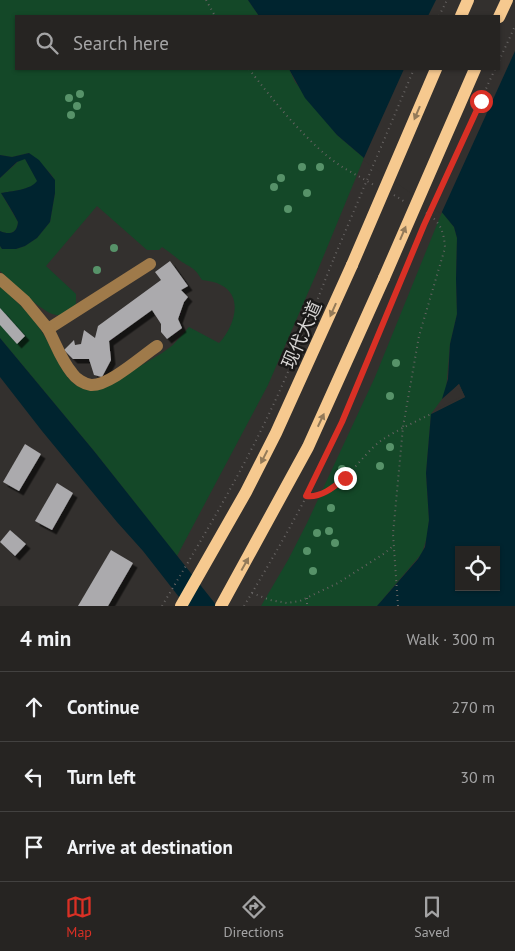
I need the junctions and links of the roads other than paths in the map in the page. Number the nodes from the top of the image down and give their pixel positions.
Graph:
1 (468, 0) edge
2 (507, 0) edge
3 (461, 15) edge
4 (500, 15) edge
5 (436, 70) edge
6 (475, 70) edge
7 (150, 264) dead end
8 (0, 279) edge
9 (48, 329) junction
10 (157, 346) dead end
11 (182, 605) edge
12 (221, 606) edge

1 - 3 main road
2 - 4 main road
5 -> 11 main road, 现代大道, bridge
12 -> 6 main road, bridge
7 - 9 street
8 - 9 street
9 - 10 street

